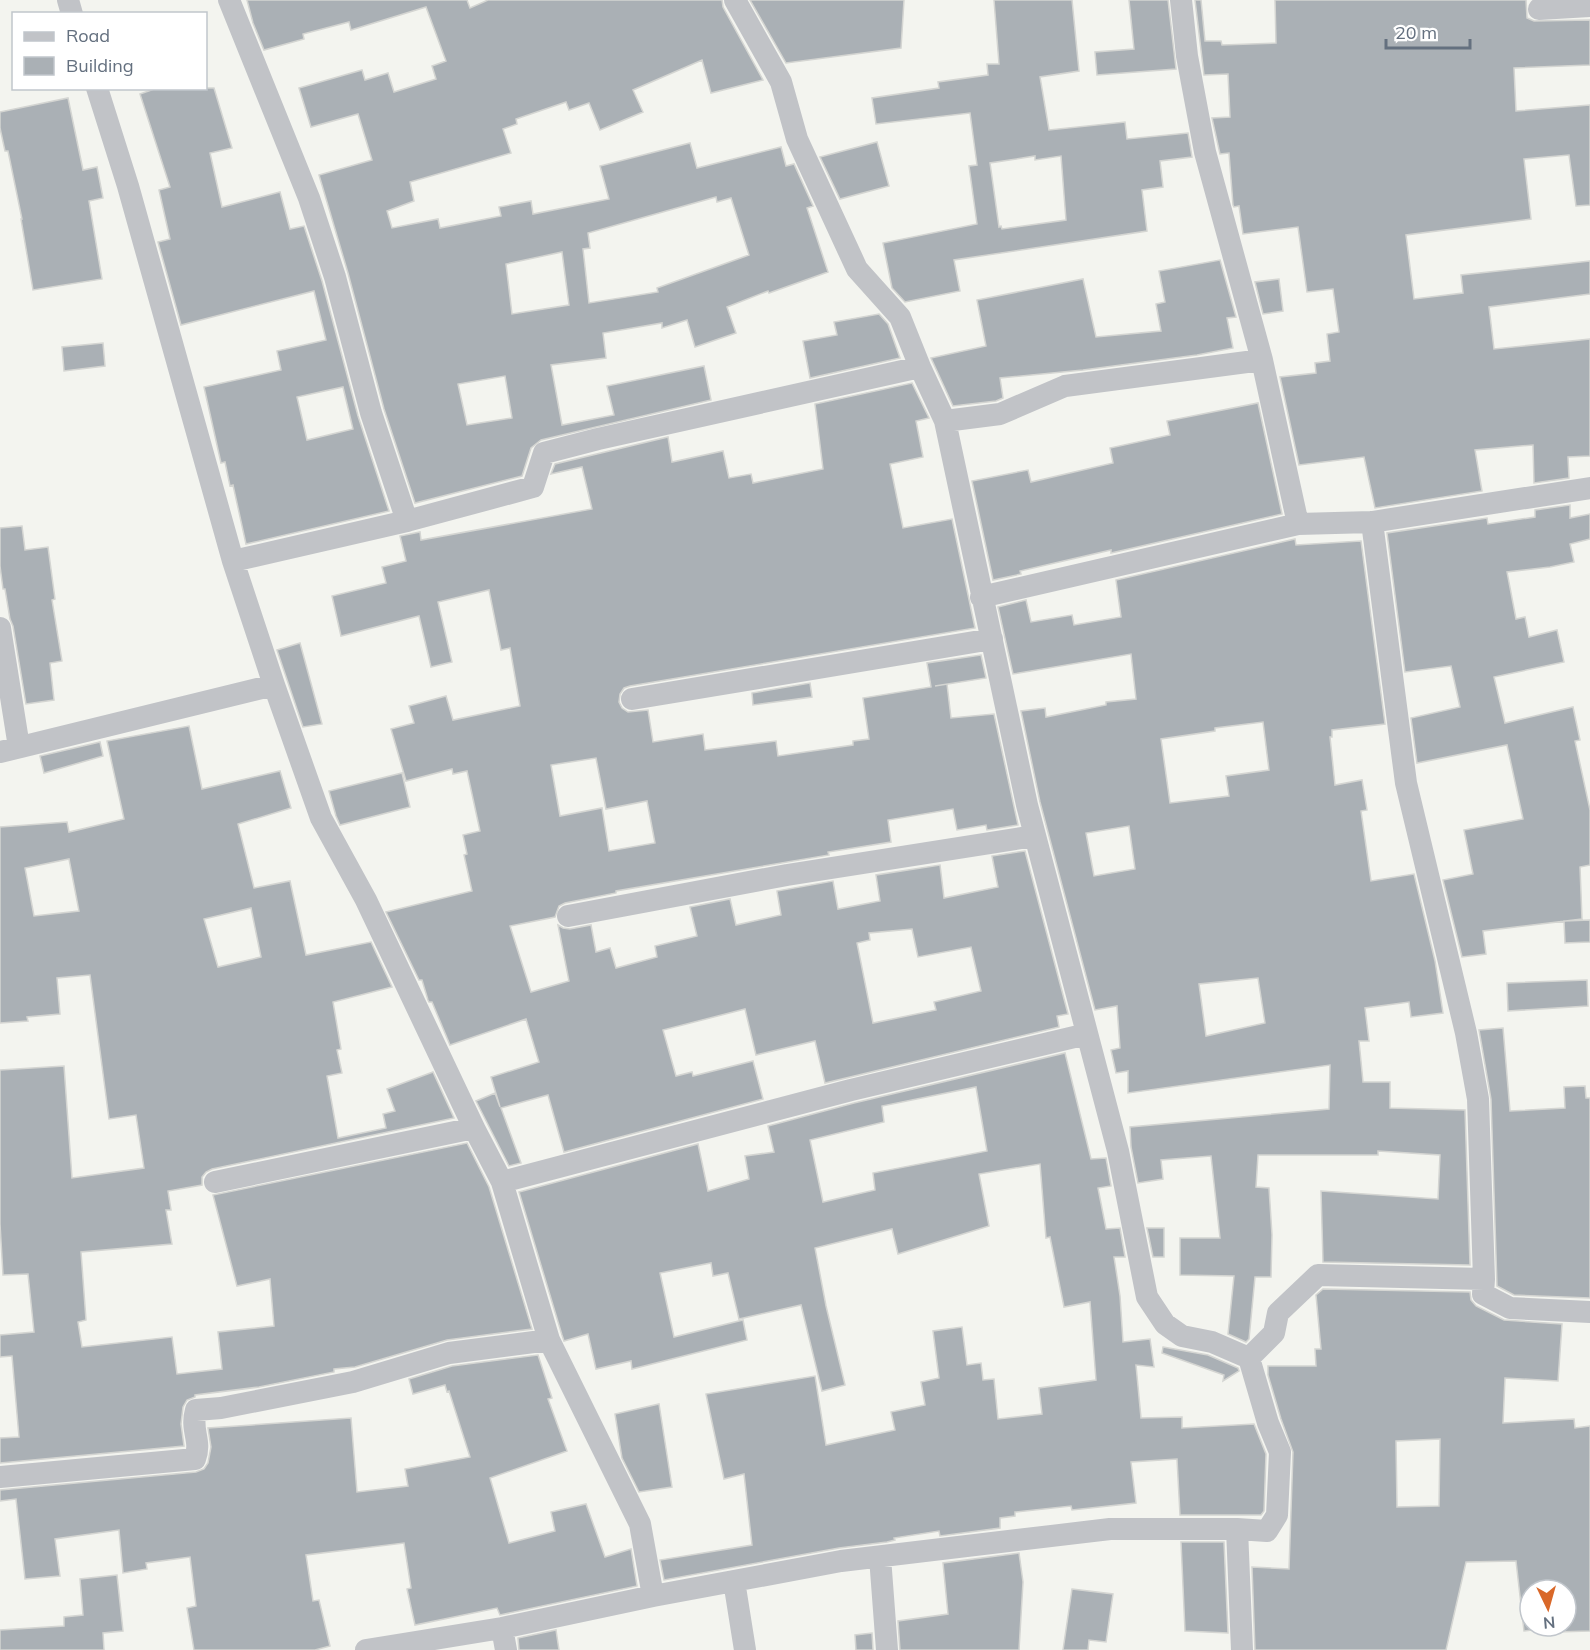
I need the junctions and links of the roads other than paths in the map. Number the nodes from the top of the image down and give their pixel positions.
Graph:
1 (229, 0) edge
2 (735, 0) edge
3 (1181, 0) edge
4 (1590, 6) edge
5 (1539, 9) dead end
6 (98, 90) edge
7 (1262, 360) junction
8 (920, 367) junction
9 (945, 421) junction
10 (1590, 488) edge
11 (407, 521) junction
12 (1372, 522) junction
13 (1298, 524) junction
14 (233, 561) junction
15 (981, 597) junction
16 (0, 628) edge
17 (992, 639) junction
18 (274, 685) junction
19 (632, 699) dead end
20 (10, 750) edge
21 (1034, 836) junction
22 (568, 916) dead end
23 (1087, 1034) junction
24 (474, 1128) junction
25 (215, 1182) dead end
26 (502, 1182) junction
27 (1484, 1279) junction
28 (1590, 1312) edge
29 (549, 1340) junction
30 (1249, 1358) junction
31 (0, 1477) edge
32 (1237, 1529) junction
33 (880, 1557) junction
34 (734, 1581) junction
35 (653, 1596) junction
36 (504, 1639) edge
37 (366, 1650) edge
38 (745, 1650) edge
39 (887, 1650) edge
40 (1242, 1650) edge

1 - 11 street
2 - 8 street
3 - 7 street
4 - 5 street
6 - 14 street
7 - 9 street
7 - 13 street
8 - 9 street
8 - 11 street
9 - 15 street
10 - 12 street
11 - 14 street
12 - 13 street
12 - 27 street
13 - 15 street
14 - 18 street
15 - 17 street
16 - 20 street
17 - 19 street
17 - 21 street
18 - 20 street
18 - 24 street
21 - 22 street
21 - 23 street
23 - 26 street
23 - 30 street
24 - 25 street
24 - 26 street
26 - 29 street
27 - 28 street
27 - 30 street
29 - 31 street
29 - 35 street
30 - 32 street
32 - 33 street
32 - 40 street
33 - 34 street
33 - 39 street
34 - 35 street
34 - 38 street
35 - 36 street
36 - 37 street

